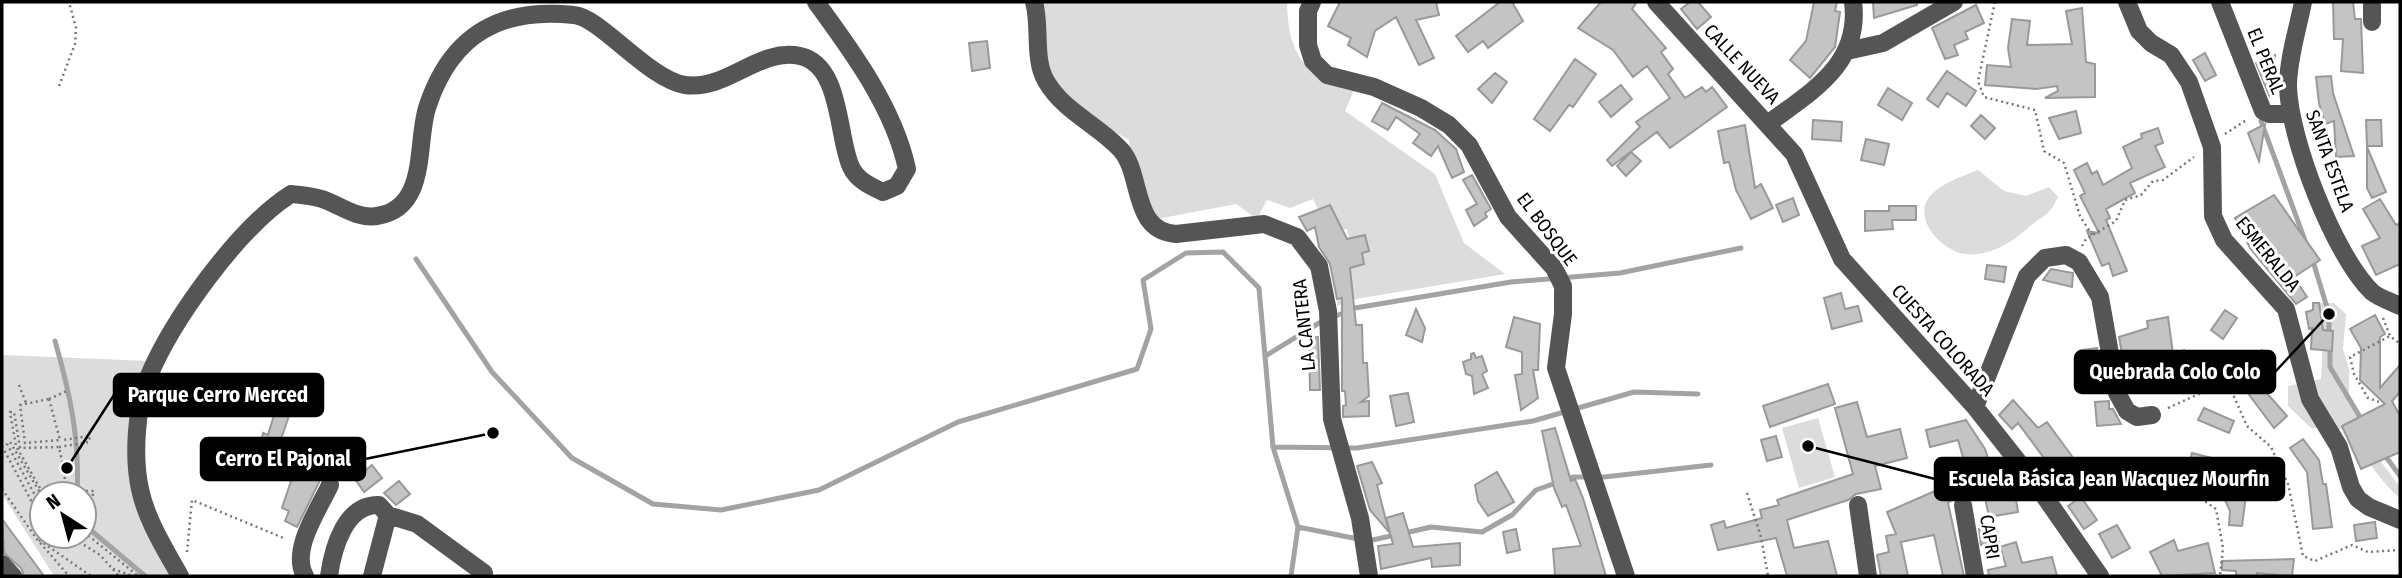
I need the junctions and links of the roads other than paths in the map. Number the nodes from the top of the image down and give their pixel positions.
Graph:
1 (816, 2) edge
2 (1034, 2) edge
3 (1312, 2) edge
4 (1656, 2) edge
5 (1853, 2) edge
6 (1954, 2) edge
7 (2127, 2) edge
8 (2220, 2) edge
9 (2303, 2) edge
10 (2372, 2) edge
11 (2372, 22) dead end
12 (1847, 51) junction
13 (2290, 114) junction
14 (1769, 123) junction
15 (2400, 306) edge
16 (1975, 407) junction
17 (2152, 415) road end
18 (330, 485) dead end
19 (1858, 505) dead end
20 (1963, 505) dead end
21 (388, 515) junction
22 (2400, 520) edge
23 (2, 564) edge
24 (183, 570) edge
25 (480, 575) edge
26 (13, 576) edge
27 (305, 576) edge
28 (329, 576) edge
29 (372, 576) edge
30 (1369, 576) edge
31 (1626, 576) edge
32 (1868, 576) edge
33 (1975, 576) edge
34 (2100, 576) edge

1 - 24 street
2 - 30 street, LA CANTERA
3 - 31 street, EL BOSQUE
4 - 14 street, CALLE NUEVA
5 - 12 street
6 - 12 street
7 - 22 street, ESMERALDA
8 - 13 street, EL PERAL
9 - 13 street, SANTA ESTELA
10 - 11 street
12 - 14 street
13 - 15 street, SANTA ESTELA
14 - 16 street, CUESTA COLORADA
16 - 17 street
16 - 34 street, CUESTA COLORADA
18 - 27 street
19 - 32 street
20 - 33 street, CAPRI
21 - 25 street
21 - 28 street
21 - 29 street
23 - 26 street

